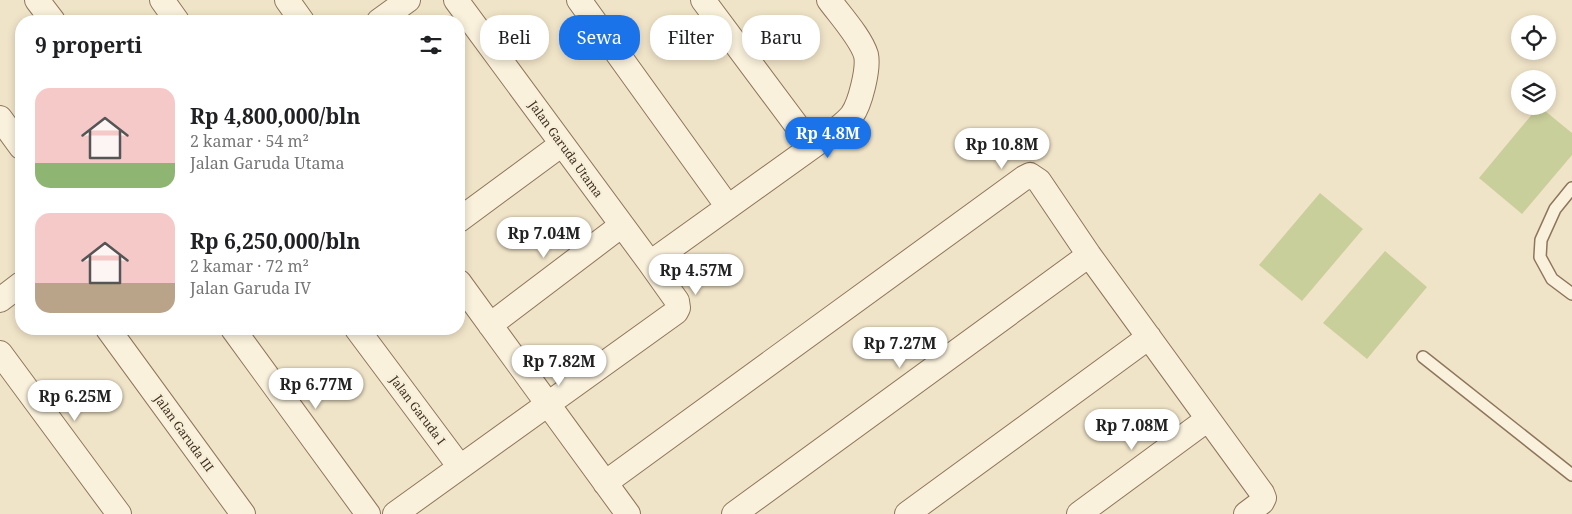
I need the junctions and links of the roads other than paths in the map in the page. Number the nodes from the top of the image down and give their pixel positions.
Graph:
1 (37, 0) edge
2 (162, 0) edge
3 (287, 0) edge
4 (408, 0) edge
5 (456, 0) edge
6 (579, 0) edge
7 (703, 0) edge
8 (829, 0) edge
9 (48, 15) edge
10 (173, 15) edge
11 (298, 15) edge
12 (387, 15) edge
13 (0, 118) edge
14 (15, 139) edge
15 (562, 144) junction
16 (812, 146) junction
17 (1572, 188) edge
18 (728, 207) junction
19 (465, 216) edge
20 (622, 225) junction
21 (1089, 255) junction
22 (650, 263) junction
23 (465, 290) edge
24 (1572, 294) edge
25 (490, 325) junction
26 (112, 335) edge
27 (237, 335) edge
28 (361, 335) edge
29 (1148, 337) junction
30 (0, 353) edge
31 (1423, 357) dead end
32 (548, 404) junction
33 (1208, 419) junction
34 (460, 467) junction
35 (1572, 475) edge
36 (606, 483) junction
37 (119, 514) edge
38 (243, 514) edge
39 (368, 514) edge
40 (396, 514) edge
41 (628, 514) edge
42 (734, 514) edge
43 (907, 514) edge
44 (1079, 514) edge
45 (1246, 514) edge

1 - 9 street
2 - 10 street
3 - 11 street
4 - 12 street
5 - 15 street, Jalan Garuda Utama
6 - 18 street
7 - 16 street
8 - 16 street
13 - 14 street
15 - 19 street
15 - 20 street, Jalan Garuda Utama
16 - 18 street
17 - 24 lane
18 - 22 street
20 - 22 street, Jalan Garuda Utama
20 - 25 street
21 - 29 street
21 - 36 street
21 - 42 street
22 - 32 street, Jalan Garuda Utama
23 - 25 street
25 - 32 street
26 - 38 street, Jalan Garuda III
27 - 39 street
28 - 34 street, Jalan Garuda I
29 - 33 street
29 - 43 street
30 - 37 street
31 - 35 lane
32 - 34 street, Jalan Garuda Utama
32 - 36 street
33 - 44 street
33 - 45 street
34 - 40 street, Jalan Garuda Utama
36 - 41 street

